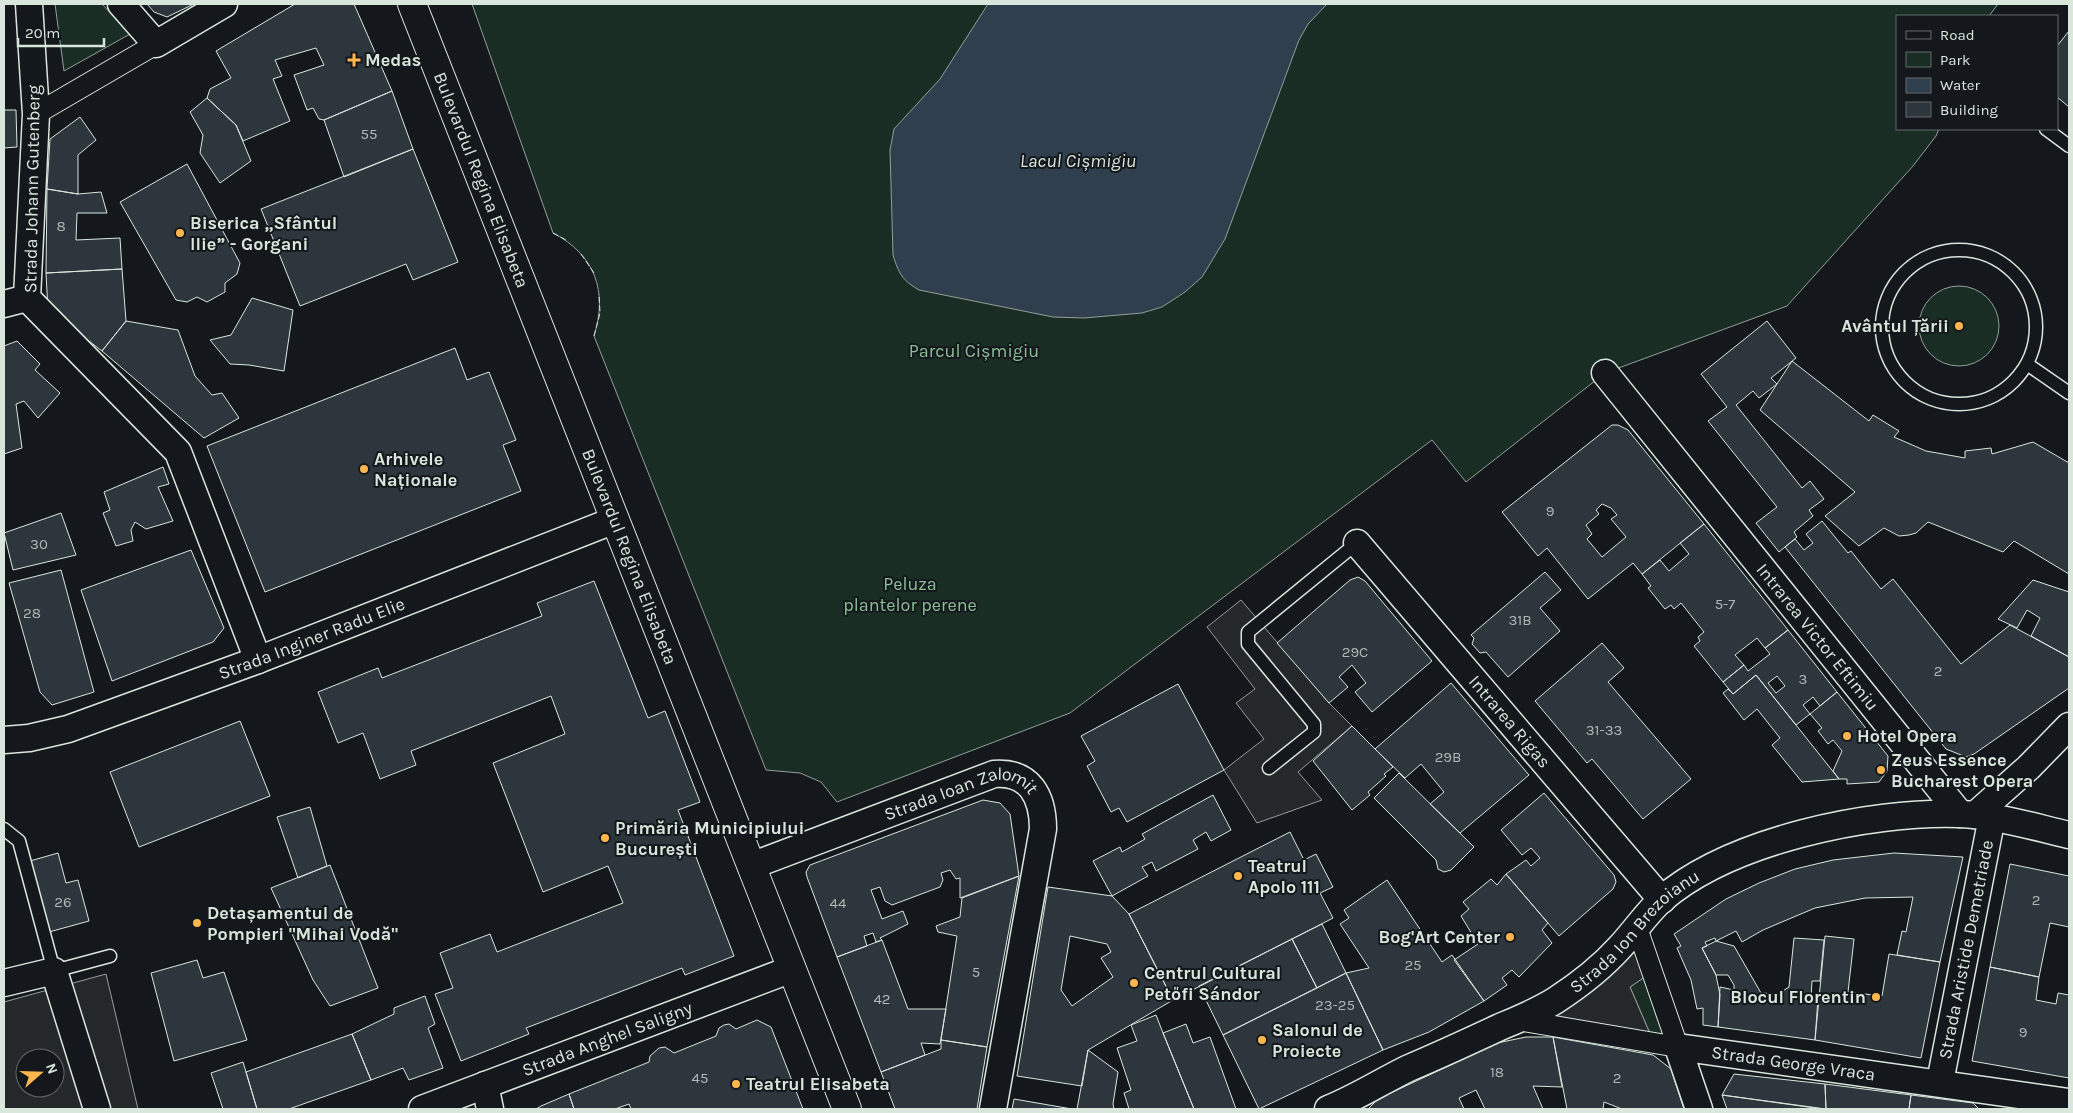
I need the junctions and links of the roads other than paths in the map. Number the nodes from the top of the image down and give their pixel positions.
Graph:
1 (29, 4) edge
2 (121, 4) edge
3 (224, 4) edge
4 (412, 4) edge
5 (156, 44) junction
6 (36, 114) junction
7 (2047, 130) edge
8 (2069, 146) edge
9 (15, 301) edge
10 (2026, 364) junction
11 (1606, 373) dead end
12 (2069, 393) edge
13 (615, 520) junction
14 (1357, 543) joint
15 (258, 660) junction
16 (2069, 726) edge
17 (4, 740) edge
18 (1269, 768) dead end
19 (1976, 815) junction
20 (4, 830) edge
21 (2069, 835) edge
22 (751, 866) junction
23 (1662, 900) junction
24 (1637, 928) junction
25 (110, 956) dead end
26 (792, 969) junction
27 (54, 971) junction
28 (4, 983) edge
29 (1518, 1020) junction
30 (1678, 1047) junction
31 (1940, 1082) junction
32 (488, 1097) edge
33 (2069, 1102) edge
34 (97, 1109) edge
35 (422, 1109) edge
36 (847, 1109) edge
37 (993, 1109) edge
38 (1332, 1109) edge
39 (1699, 1109) edge

1 - 6 street, Strada Johann Gutenberg
2 - 5 street
3 - 5 street
4 - 13 main road, Bulevardul Regina Elisabeta
5 - 6 street
6 - 9 street, Strada Johann Gutenberg
7 - 8 lane
9 - 15 street, Strada Johann Gutenberg
10 - 10 lane
10 - 12 lane
11 - 19 street, Intrarea Victor Eftimiu
13 - 15 street, Strada Inginer Radu Elie
13 - 22 main road, Bulevardul Regina Elisabeta
14 - 18 lane
14 - 23 street, Intrarea Rigas
15 - 17 street, Strada Inginer Radu Elie
16 - 19 street
19 - 21 street
19 - 23 street, Strada Ion Brezoianu
19 - 31 street, Strada Aristide Demetriade
20 - 27 lane
22 - 26 main road, Bulevardul Regina Elisabeta
22 - 37 street, Strada Ioan Zalomit
23 - 24 street, Strada Ion Brezoianu
24 - 29 street, Strada Ion Brezoianu
24 - 30 street
25 - 27 lane
26 - 32 street, Strada Anghel Saligny
26 - 36 main road, Bulevardul Regina Elisabeta
27 - 28 street
27 - 34 street
29 - 30 street, Strada George Vraca
29 - 38 street, Strada Ion Brezoianu
30 - 31 street, Strada George Vraca
30 - 39 street
31 - 33 street, Strada George Vraca
32 - 35 street, Strada Anghel Saligny

